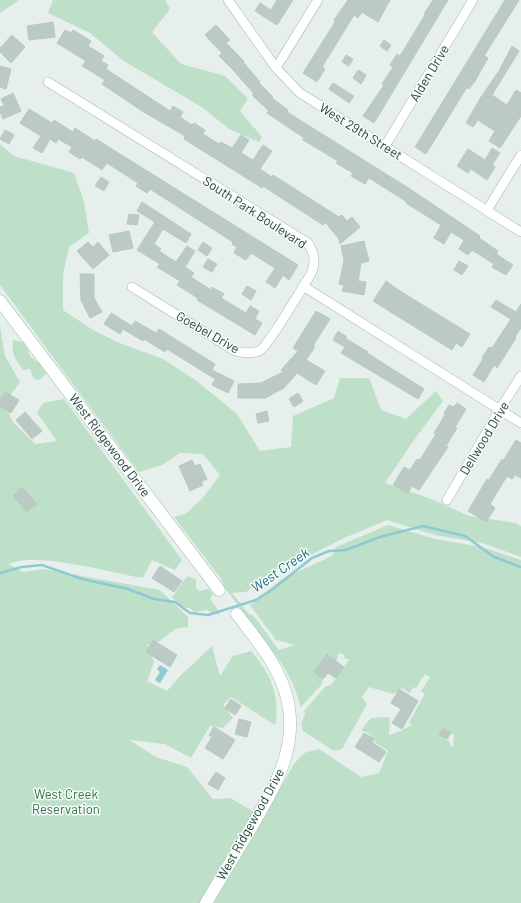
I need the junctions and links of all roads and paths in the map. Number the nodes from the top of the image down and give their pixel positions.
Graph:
1 (228, 0) edge
2 (318, 0) edge
3 (473, 0) edge
4 (276, 68) junction
5 (48, 82) dead end
6 (385, 146) junction
7 (521, 155) edge
8 (487, 210) junction
9 (521, 232) edge
10 (303, 286) junction
11 (132, 287) dead end
12 (0, 301) edge
13 (521, 376) edge
14 (500, 409) junction
15 (521, 423) edge
16 (447, 500) dead end
17 (219, 590) dead end
18 (237, 614) dead end
19 (206, 903) edge

1 - 4 street, West 29th Street
2 - 4 street
3 - 6 street, Alden Drive
4 - 6 street, West 29th Street
5 - 10 street, South Park Boulevard
6 - 8 street, West 29th Street
7 - 8 street
8 - 9 street, West 29th Street
10 - 11 street, Goebel Drive
10 - 14 street
12 - 17 street, West Ridgewood Drive
13 - 14 street, Dellwood Drive
14 - 15 street
14 - 16 street, Dellwood Drive
18 - 19 street, West Ridgewood Drive

